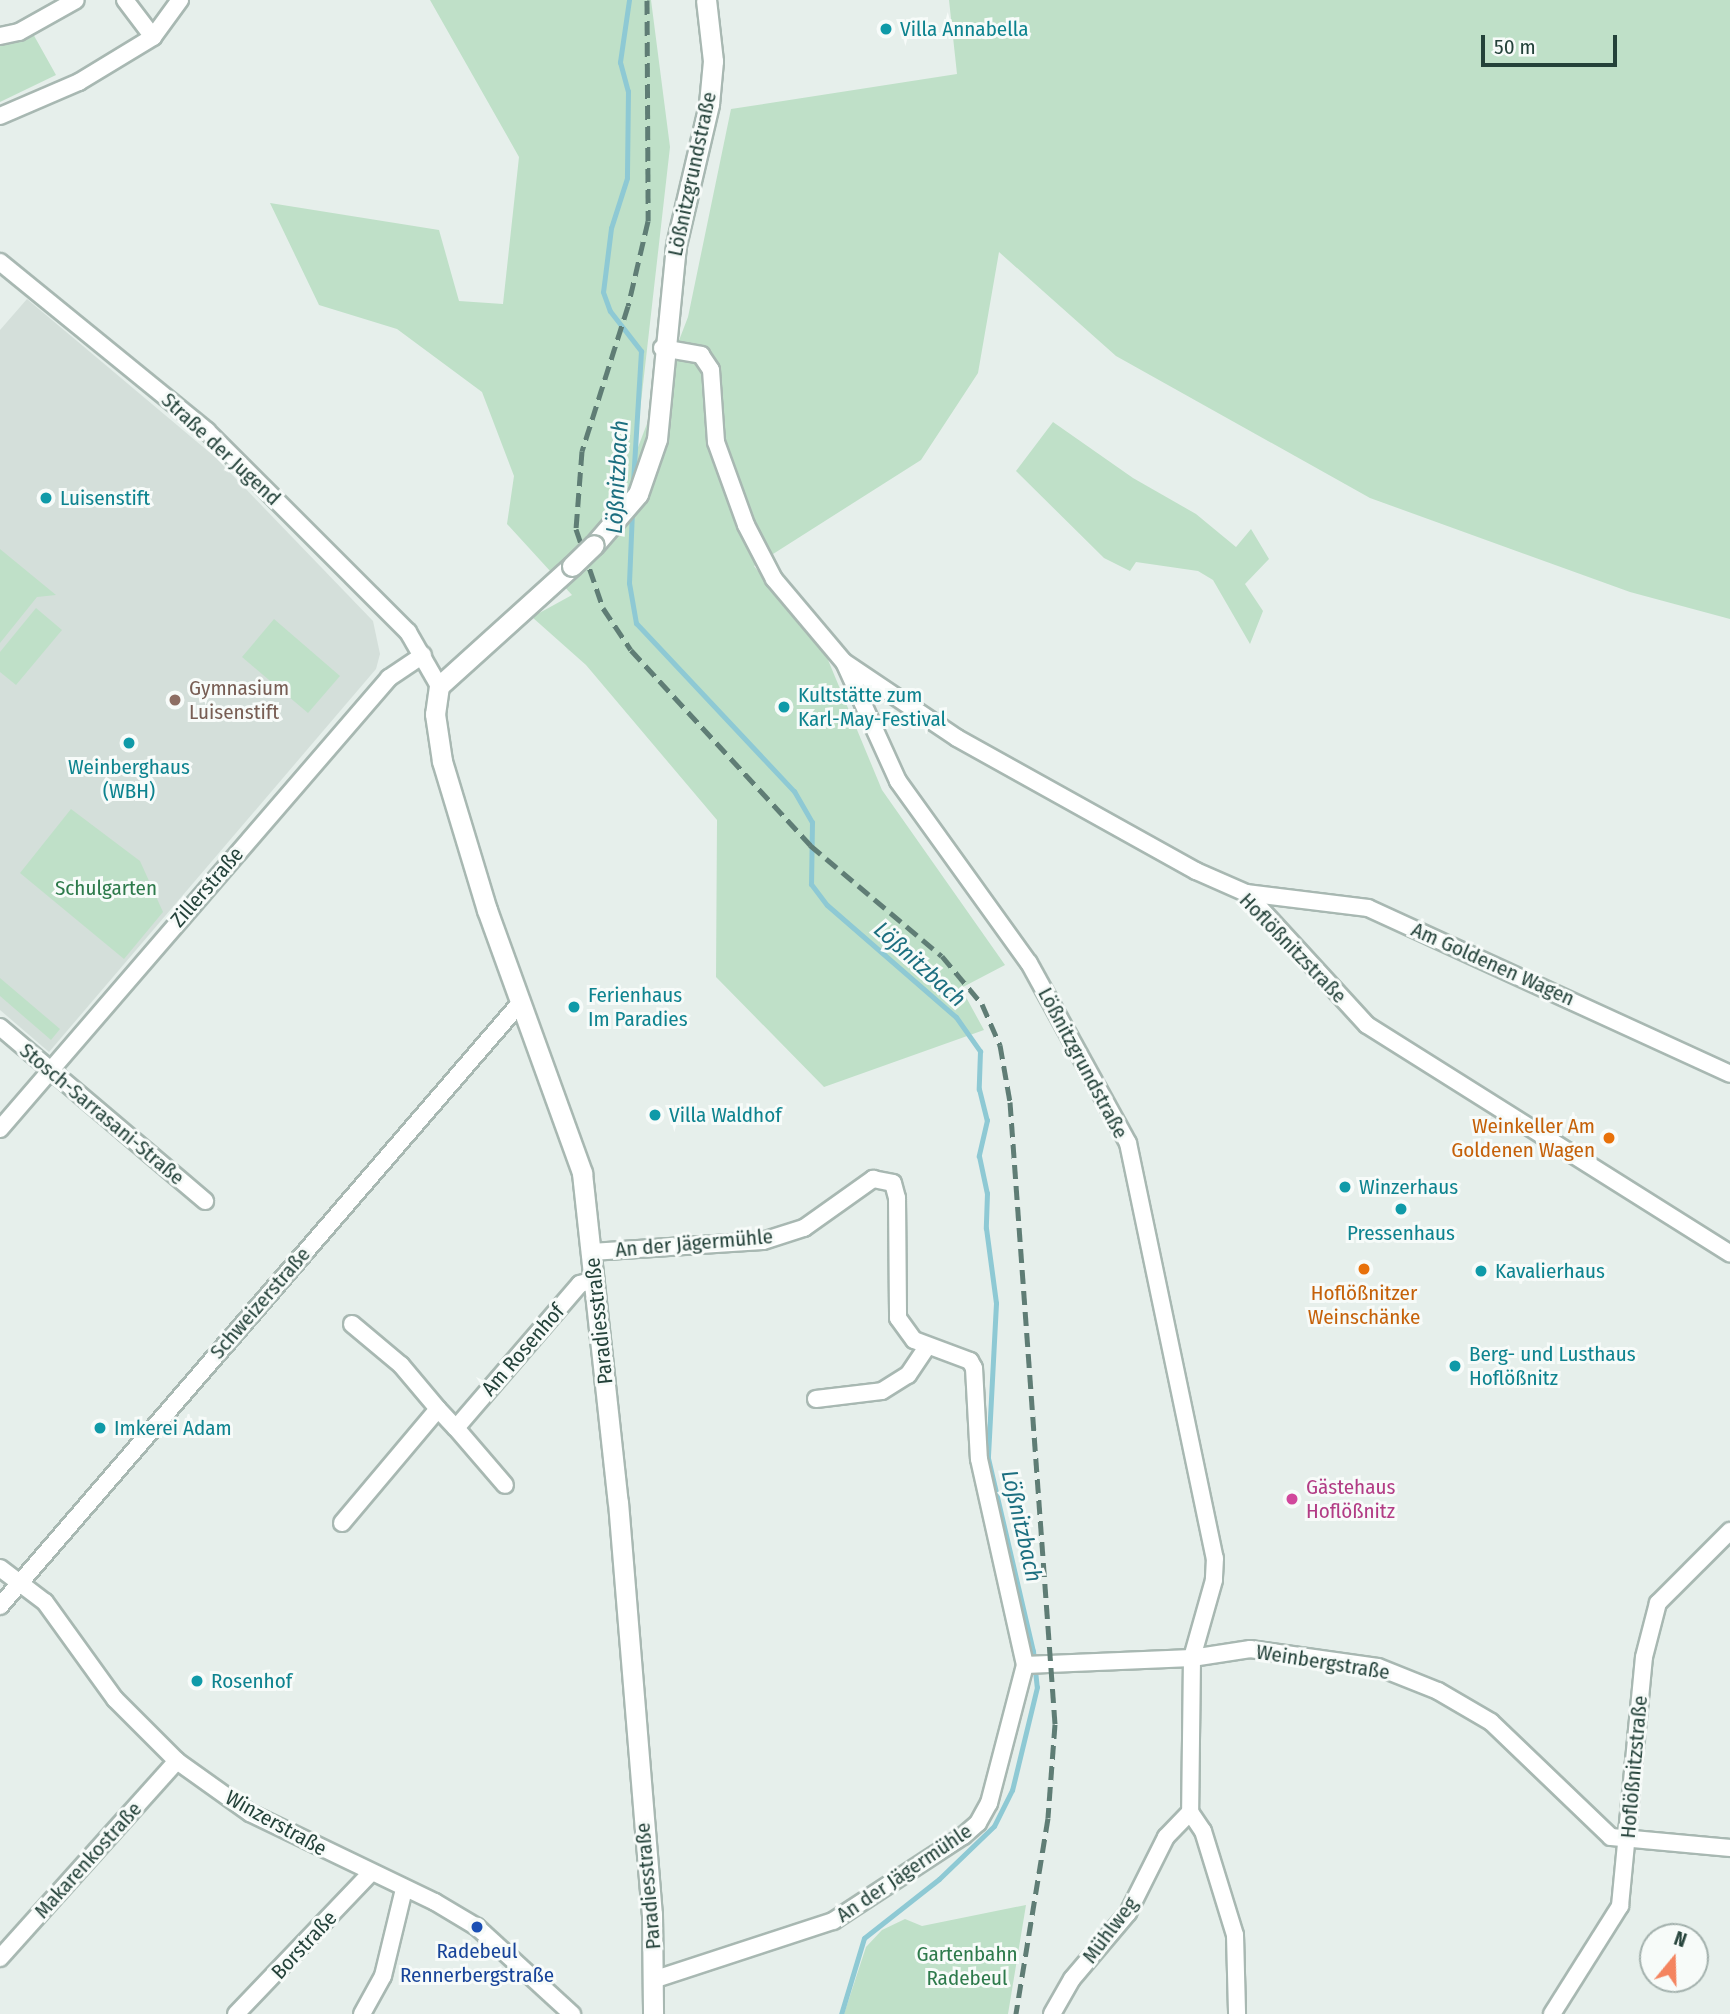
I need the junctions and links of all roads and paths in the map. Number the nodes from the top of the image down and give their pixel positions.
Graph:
1 (76, 0) edge
2 (125, 0) edge
3 (180, 0) edge
4 (706, 0) edge
5 (0, 37) edge
6 (153, 37) junction
7 (0, 116) edge
8 (0, 262) edge
9 (663, 348) junction
10 (423, 655) junction
11 (844, 662) junction
12 (439, 686) junction
13 (1246, 892) junction
14 (521, 1002) junction
15 (0, 1027) edge
16 (51, 1069) junction
17 (1730, 1074) edge
18 (0, 1129) edge
19 (205, 1201) dead end
20 (591, 1252) junction
21 (1730, 1254) edge
22 (594, 1280) junction
23 (352, 1324) dead end
24 (927, 1348) junction
25 (816, 1399) dead end
26 (438, 1409) junction
27 (456, 1428) junction
28 (505, 1485) dead end
29 (342, 1522) dead end
30 (1730, 1531) edge
31 (0, 1568) edge
32 (22, 1582) junction
33 (0, 1606) edge
34 (1192, 1658) junction
35 (1032, 1665) junction
36 (177, 1761) junction
37 (1190, 1812) junction
38 (1626, 1840) junction
39 (1730, 1848) edge
40 (370, 1874) junction
41 (404, 1889) junction
42 (0, 1958) edge
43 (656, 1979) junction
44 (236, 2014) edge
45 (362, 2014) edge
46 (572, 2014) edge
47 (653, 2014) edge
48 (1052, 2014) edge
49 (1237, 2014) edge
50 (1552, 2014) edge

1 - 5 street
2 - 6 street
3 - 6 street
4 - 9 street, Lößnitzgrundstraße
6 - 7 street
8 - 10 street, Straße der Jugend
9 - 11 street, Lößnitzgrundstraße
9 - 12 street, Lößnitzgrundstraße, bridge
10 - 12 street
10 - 16 street, Zillerstraße
11 - 13 street, Hoflößnitzstraße
11 - 34 street, Lößnitzgrundstraße
12 - 14 street, Paradiesstraße
13 - 17 street, Am Goldenen Wagen
13 - 21 street, Hoflößnitzstraße
14 - 20 street, Paradiesstraße
14 - 32 street, Schweizerstraße
15 - 16 street, Stosch-Sarrasani-Straße
16 - 18 street, Zillerstraße
16 - 19 street, Stosch-Sarrasani-Straße
20 - 22 street, Paradiesstraße
20 - 24 street, An der Jägermühle
22 - 27 street, Am Rosenhof
22 - 43 street, Paradiesstraße
23 - 26 street
24 - 25 street
24 - 35 street, An der Jägermühle
26 - 27 street
26 - 29 street
27 - 28 street
30 - 38 street, Hoflößnitzstraße
31 - 32 street, Winzerstraße
32 - 33 street, Schweizerstraße
32 - 36 street, Winzerstraße
34 - 35 street, Weinbergstraße
34 - 37 street, Lößnitzgrundstraße
34 - 38 street, Weinbergstraße
35 - 43 street, An der Jägermühle
36 - 40 street, Winzerstraße
36 - 42 street, Makarenkostraße
37 - 48 street, Mühlweg
37 - 49 street, Lößnitzgrundstraße
38 - 39 street, Weinbergstraße
38 - 50 street, Hoflößnitzstraße
40 - 41 street, Winzerstraße
40 - 44 street, Borstraße
41 - 45 street
41 - 46 street, Winzerstraße
43 - 47 street, Paradiesstraße

